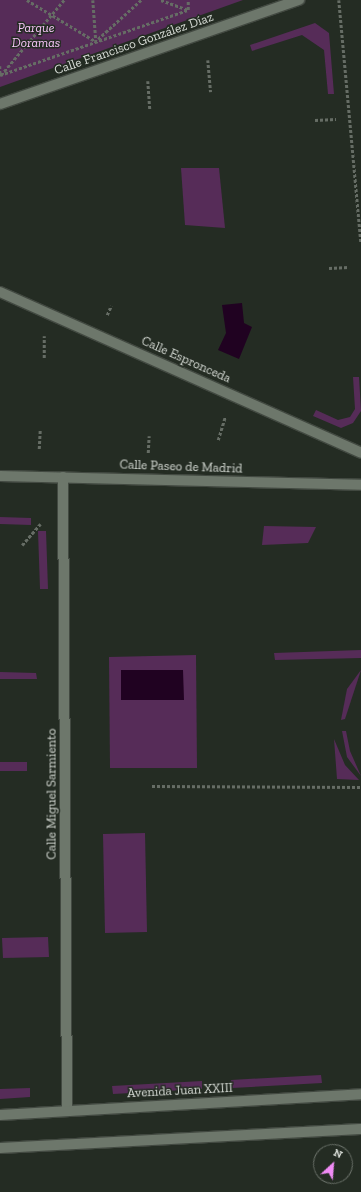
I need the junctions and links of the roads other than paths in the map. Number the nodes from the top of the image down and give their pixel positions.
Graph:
1 (299, 0) edge
2 (0, 104) edge
3 (0, 292) edge
4 (361, 453) edge
5 (0, 476) edge
6 (63, 477) junction
7 (361, 485) edge
8 (361, 1094) edge
9 (67, 1111) junction
10 (0, 1115) edge
11 (361, 1129) edge
12 (0, 1148) edge

1 - 2 street, Calle Francisco González Díaz
3 - 4 street, Calle Espronceda
5 - 6 street, Calle Paseo de Madrid
6 - 7 street, Calle Paseo de Madrid
6 - 9 street, Calle Miguel Sarmiento
8 - 9 street, Avenida Juan XXIII
9 - 10 street, Avenida Juan XXIII
11 - 12 street

